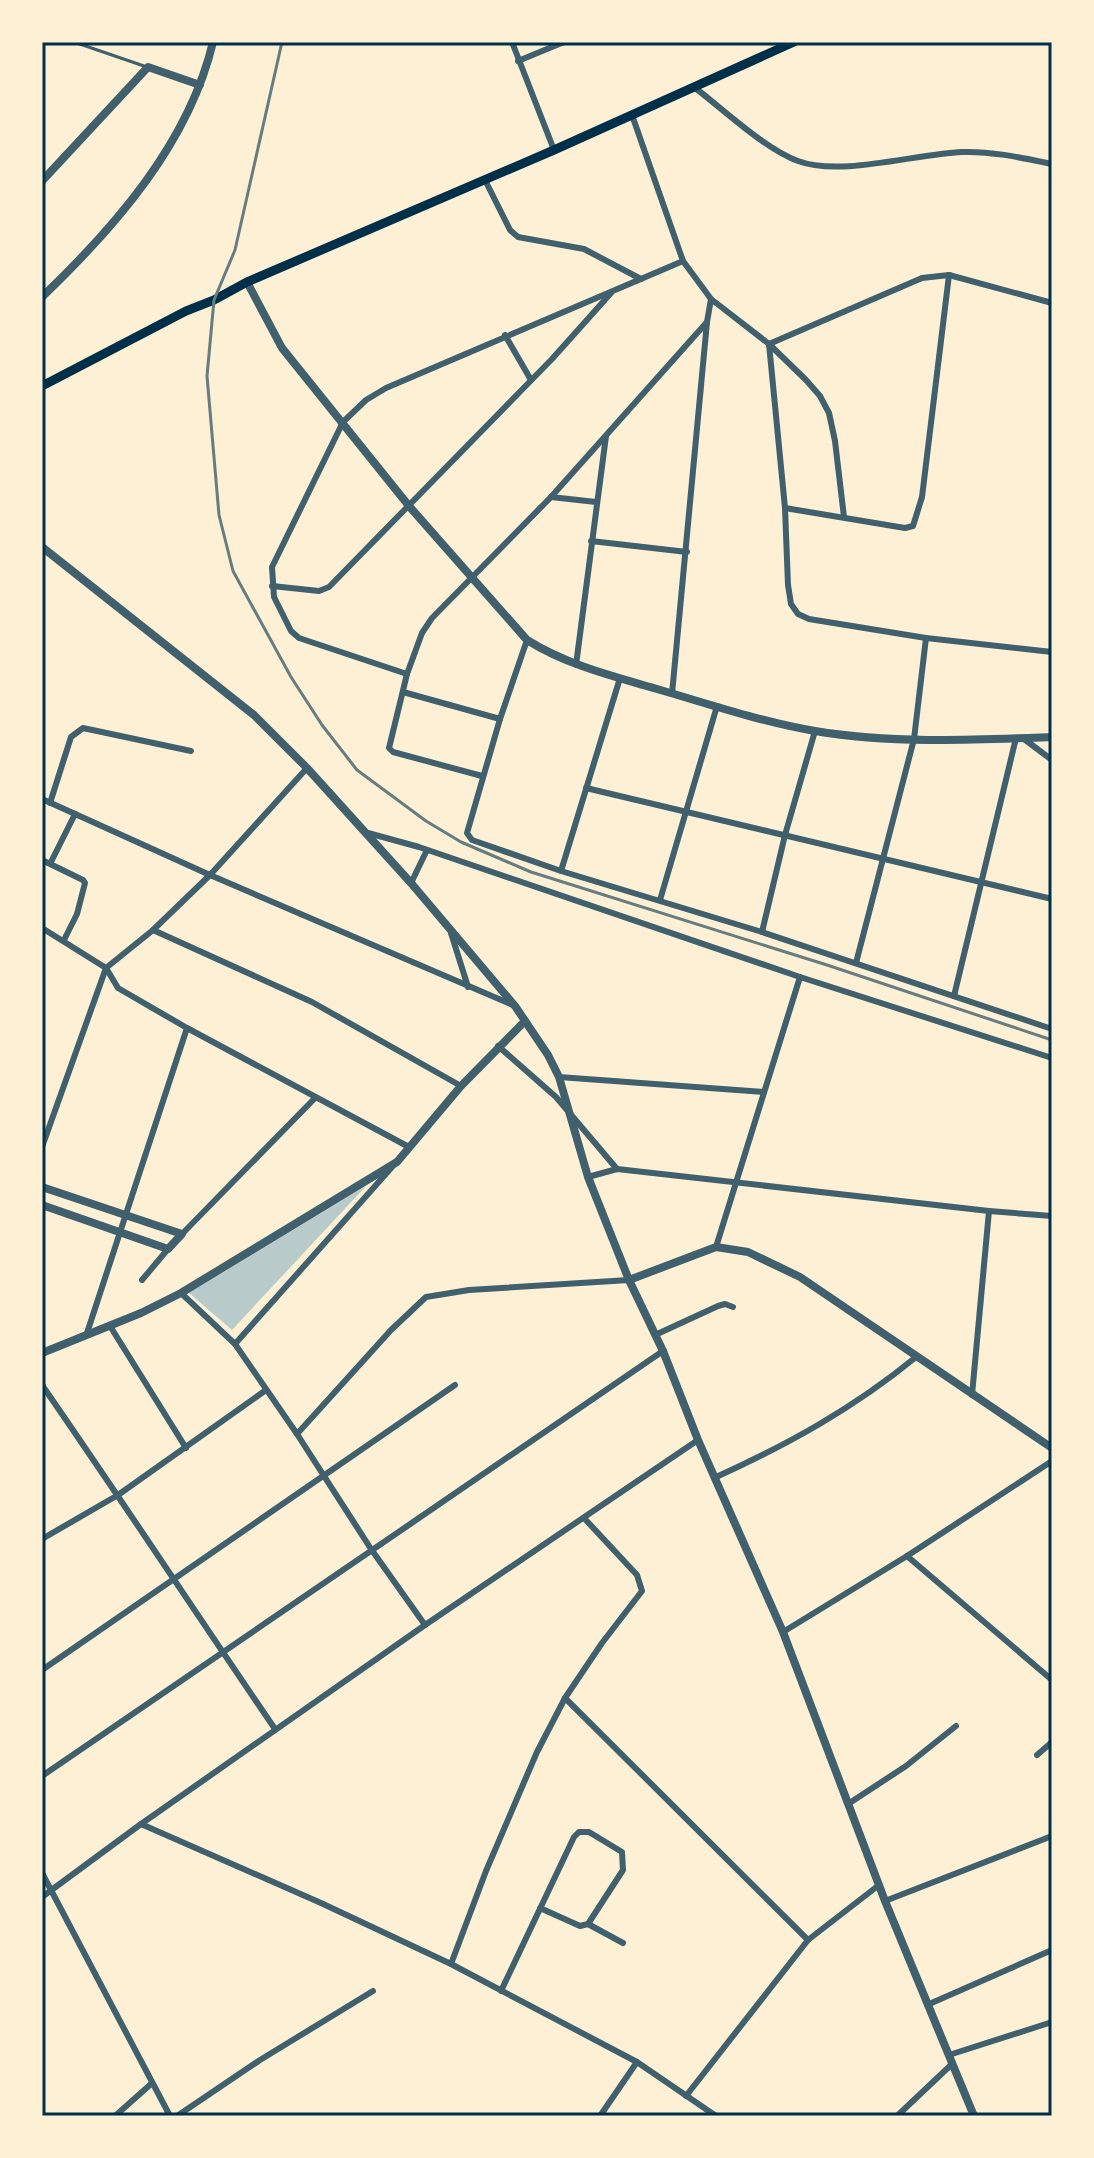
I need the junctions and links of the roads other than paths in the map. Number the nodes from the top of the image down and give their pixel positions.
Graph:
1 (74, 42) edge
2 (213, 42) edge
3 (512, 42) edge
4 (564, 42) edge
5 (794, 42) edge
6 (518, 61) junction
7 (148, 67) junction
8 (200, 85) junction
9 (694, 87) junction
10 (632, 115) junction
11 (554, 150) junction
12 (1052, 164) edge
13 (485, 180) junction
14 (42, 181) edge
15 (683, 261) junction
16 (949, 275) junction
17 (641, 279) junction
18 (247, 282) junction
19 (614, 291) junction
20 (42, 297) edge
21 (711, 299) junction
22 (1052, 303) edge
23 (707, 322) junction
24 (505, 335) junction
25 (769, 344) junction
26 (531, 380) junction
27 (42, 386) edge
28 (343, 422) junction
29 (606, 436) junction
30 (551, 497) junction
31 (596, 502) junction
32 (409, 506) junction
33 (785, 508) junction
34 (844, 517) junction
35 (591, 541) junction
36 (42, 547) edge
37 (687, 552) junction
38 (472, 577) junction
39 (272, 586) junction
40 (926, 638) junction
41 (527, 640) junction
42 (1052, 652) edge
43 (576, 665) junction
44 (407, 674) junction
45 (620, 678) junction
46 (403, 692) junction
47 (672, 694) junction
48 (717, 706) junction
49 (500, 719) junction
50 (815, 731) junction
51 (1052, 737) edge
52 (1020, 738) junction
53 (914, 739) junction
54 (191, 751) dead end
55 (1052, 760) edge
56 (307, 768) junction
57 (482, 776) junction
58 (586, 788) junction
59 (42, 799) edge
60 (50, 803) junction
61 (684, 811) junction
62 (75, 814) junction
63 (367, 833) junction
64 (785, 835) junction
65 (427, 850) junction
66 (884, 857) junction
67 (42, 860) edge
68 (51, 862) junction
69 (561, 871) junction
70 (210, 875) junction
71 (982, 882) junction
72 (411, 883) junction
73 (1052, 899) edge
74 (660, 900) junction
75 (42, 928) edge
76 (153, 930) junction
77 (762, 932) junction
78 (451, 933) junction
79 (64, 940) junction
80 (856, 963) junction
81 (106, 968) junction
82 (800, 977) junction
83 (468, 987) junction
84 (954, 996) junction
85 (515, 1006) junction
86 (525, 1021) junction
87 (1051, 1026) edge
88 (187, 1028) junction
89 (498, 1046) junction
90 (1052, 1058) edge
91 (559, 1077) junction
92 (461, 1086) junction
93 (764, 1092) junction
94 (315, 1098) junction
95 (567, 1109) junction
96 (42, 1147) edge
97 (409, 1147) junction
98 (397, 1162) junction
99 (617, 1169) junction
100 (588, 1177) junction
101 (736, 1182) junction
102 (42, 1187) edge
103 (42, 1205) edge
104 (989, 1211) junction
105 (127, 1215) junction
106 (1052, 1216) edge
107 (121, 1233) junction
108 (182, 1234) junction
109 (716, 1247) junction
110 (168, 1249) junction
111 (142, 1280) dead end
112 (629, 1280) junction
113 (181, 1293) junction
114 (733, 1307) dead end
115 (110, 1326) junction
116 (87, 1333) junction
117 (655, 1335) junction
118 (235, 1344) junction
119 (663, 1351) junction
120 (42, 1353) edge
121 (916, 1357) junction
122 (42, 1385) edge
123 (455, 1385) dead end
124 (266, 1390) junction
125 (972, 1396) junction
126 (297, 1434) junction
127 (698, 1440) junction
128 (186, 1448) junction
129 (1052, 1448) edge
130 (1052, 1461) edge
131 (323, 1475) junction
132 (714, 1478) junction
133 (118, 1495) junction
134 (584, 1518) junction
135 (42, 1539) edge
136 (371, 1549) junction
137 (907, 1556) junction
138 (172, 1580) junction
139 (425, 1625) junction
140 (783, 1632) junction
141 (223, 1653) junction
142 (42, 1670) edge
143 (1052, 1680) edge
144 (565, 1698) junction
145 (956, 1726) dead end
146 (275, 1729) junction
147 (1052, 1742) edge
148 (1037, 1755) dead end
149 (42, 1776) edge
150 (848, 1804) junction
151 (141, 1824) junction
152 (1052, 1836) edge
153 (42, 1873) edge
154 (879, 1885) junction
155 (52, 1888) junction
156 (42, 1897) edge
157 (885, 1901) junction
158 (540, 1908) junction
159 (588, 1924) junction
160 (808, 1940) junction
161 (623, 1943) dead end
162 (1052, 1950) edge
163 (451, 1964) junction
164 (373, 1991) dead end
165 (501, 1991) junction
166 (927, 2005) junction
167 (1052, 2022) edge
168 (950, 2059) junction
169 (637, 2062) junction
170 (151, 2084) junction
171 (686, 2096) junction
172 (115, 2116) edge
173 (170, 2116) edge
174 (177, 2116) edge
175 (600, 2116) edge
176 (716, 2116) edge
177 (897, 2116) edge
178 (974, 2116) edge

1 - 7 lane
2 - 8 street
3 - 6 street
4 - 6 street
5 - 9 main road
6 - 11 street
7 - 8 street
7 - 14 street
8 - 20 street
9 - 10 main road
9 - 12 street
10 - 11 main road
10 - 15 street
11 - 13 main road
13 - 17 street
13 - 18 main road
15 - 17 street
15 - 21 street
16 - 22 street
16 - 25 street
16 - 34 street
17 - 19 street
18 - 27 main road
18 - 28 street
19 - 24 street
19 - 26 street
21 - 23 street
21 - 25 street
23 - 29 street
23 - 37 street
24 - 26 street
24 - 28 street
25 - 33 street
25 - 34 street
26 - 32 street
28 - 32 street
28 - 39 street
29 - 30 street
29 - 31 street
30 - 31 street
30 - 38 street
31 - 35 street
32 - 38 street
32 - 39 street
33 - 34 street
33 - 40 street
35 - 37 street
35 - 43 street
36 - 56 street
37 - 47 street
38 - 41 street
38 - 44 street
39 - 44 street
40 - 42 street
40 - 53 street
41 - 43 street
41 - 49 street
43 - 45 street
44 - 46 street
45 - 47 street
45 - 58 street
46 - 49 street
46 - 57 street
47 - 48 street
48 - 50 street
48 - 61 street
49 - 57 street
50 - 53 street
50 - 64 street
51 - 52 street
52 - 53 street
52 - 55 street
52 - 71 street
53 - 66 street
54 - 60 street
56 - 63 street
56 - 70 street
57 - 69 street
58 - 61 street
58 - 69 street
59 - 60 street
60 - 62 street
61 - 64 street
61 - 74 street
62 - 68 street
62 - 70 street
63 - 65 street
63 - 72 street
64 - 66 street
64 - 77 street
65 - 72 street
65 - 82 street
66 - 71 street
66 - 80 street
67 - 68 street
68 - 79 street
69 - 74 street
70 - 76 street
70 - 83 street
71 - 73 street
71 - 84 street
72 - 78 street
74 - 77 street
75 - 79 street
76 - 81 street
76 - 92 street
77 - 80 street
78 - 83 street
78 - 85 street
79 - 81 street
80 - 84 street
81 - 88 street
81 - 96 street
82 - 90 street
82 - 93 street
83 - 85 street
84 - 87 street
85 - 86 street
86 - 89 street
86 - 91 street
88 - 94 street
88 - 105 street
89 - 92 street
89 - 95 street
91 - 93 street
91 - 95 street
92 - 97 street
93 - 101 street
94 - 97 street
94 - 108 street
95 - 99 street
95 - 100 street
97 - 98 street
98 - 113 street
98 - 118 street
99 - 100 street
99 - 101 street
100 - 112 street
101 - 104 street
101 - 109 street
102 - 105 street
103 - 107 street
104 - 106 street
104 - 125 street
105 - 107 street
105 - 108 street
107 - 110 street
107 - 116 street
108 - 110 street
109 - 112 street
109 - 121 street
110 - 111 street
112 - 117 street
112 - 126 street
113 - 115 street
113 - 118 street
114 - 117 street
115 - 116 street
115 - 128 street
116 - 120 street
117 - 119 street
118 - 124 street
119 - 127 street
119 - 136 street
121 - 125 street
121 - 132 street
122 - 133 street
123 - 131 street
124 - 126 street
124 - 128 street
125 - 129 street
126 - 131 street
127 - 132 street
127 - 134 street
128 - 133 street
130 - 137 street
131 - 136 street
131 - 138 street
132 - 140 street
133 - 135 street
133 - 138 street
134 - 139 street
134 - 144 street
136 - 139 street
136 - 141 street
137 - 140 street
137 - 143 street
138 - 141 street
138 - 142 street
139 - 146 street
140 - 150 street
141 - 146 street
141 - 149 street
144 - 160 street
144 - 163 street
145 - 150 street
146 - 151 street
147 - 148 street
150 - 154 street
151 - 155 street
151 - 163 street
152 - 157 street
153 - 155 street
154 - 157 street
154 - 160 street
155 - 156 street
155 - 170 street
157 - 166 street
158 - 159 street
158 - 159 street
158 - 165 street
159 - 161 street
160 - 171 street
162 - 166 street
163 - 165 street
164 - 174 street
165 - 169 street
166 - 168 street
167 - 168 street
168 - 177 street
168 - 178 street
169 - 171 street
169 - 175 street
170 - 172 street
170 - 173 street
171 - 176 street

